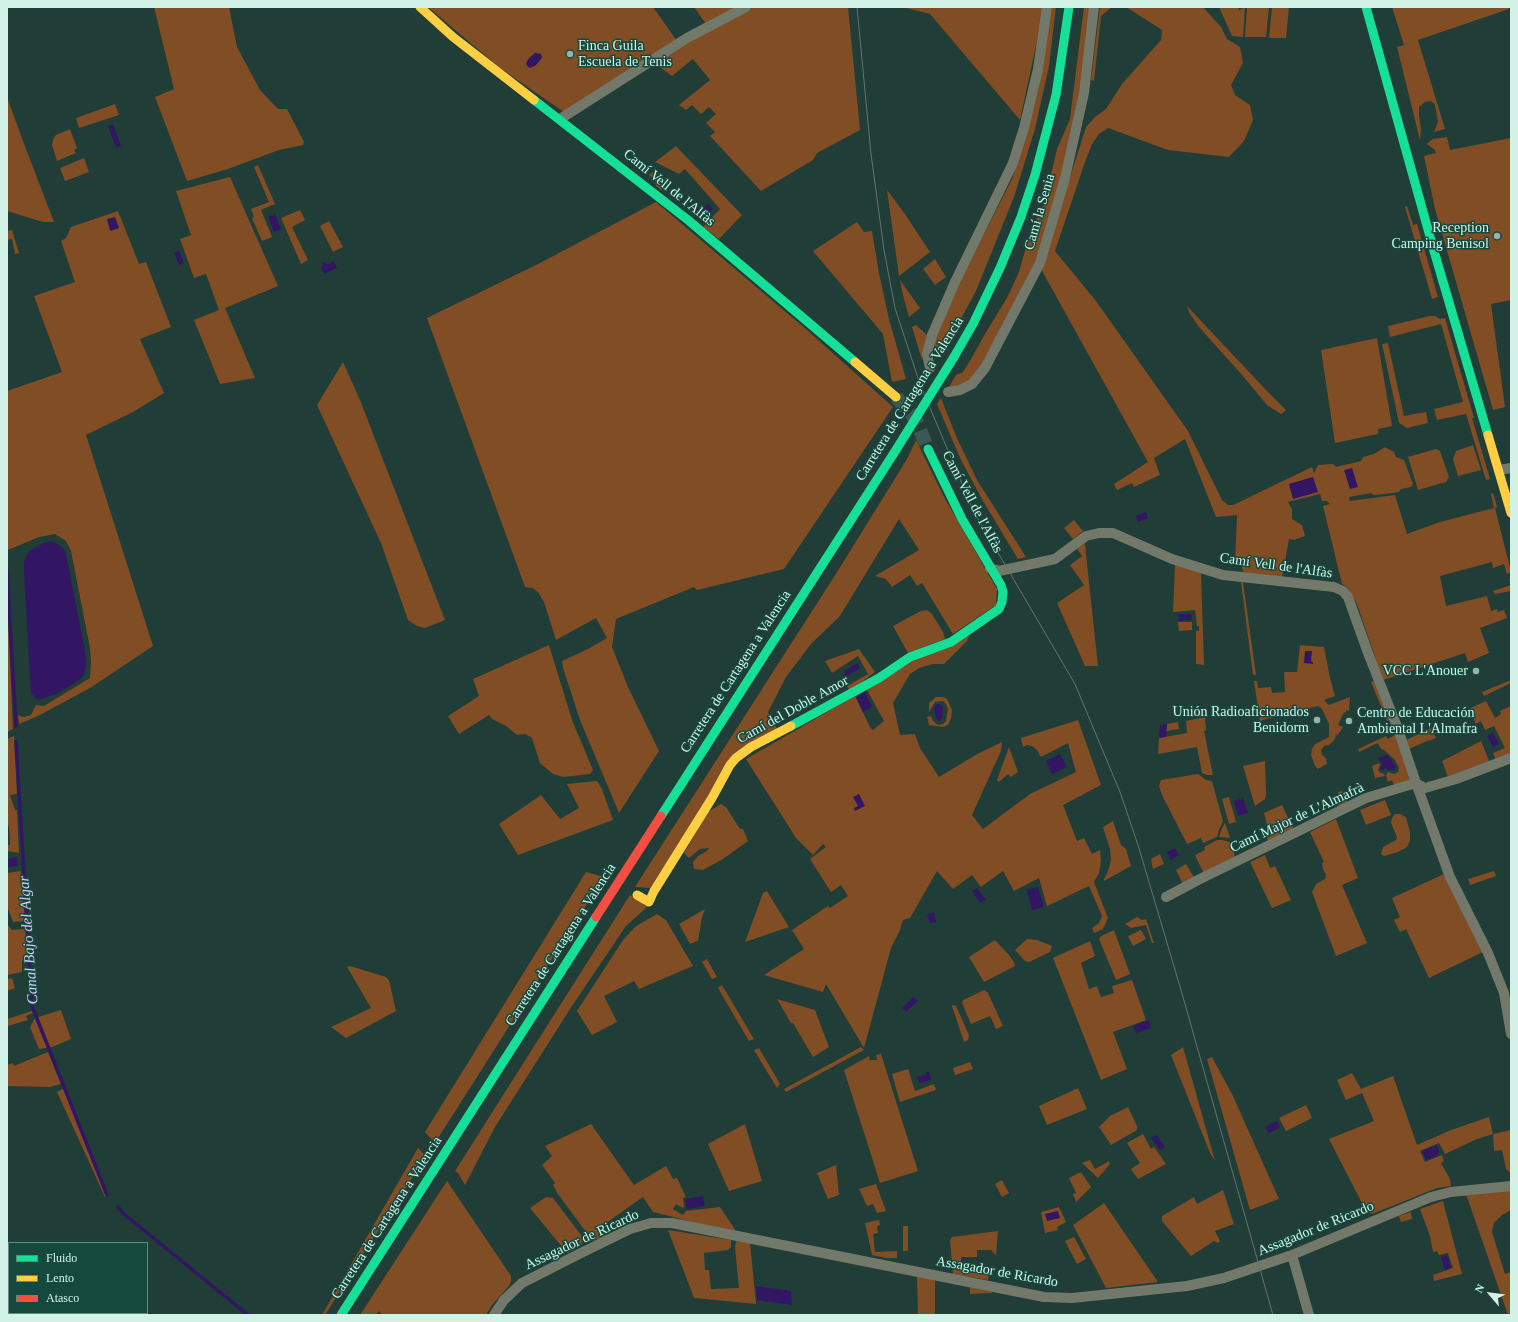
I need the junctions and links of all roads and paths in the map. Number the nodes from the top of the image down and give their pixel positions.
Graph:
1 (420, 7) edge
2 (746, 7) edge
3 (1047, 7) edge
4 (1069, 7) edge
5 (1094, 7) edge
6 (1367, 10) edge
7 (560, 119) junction
8 (930, 368) dead end
9 (948, 392) dead end
10 (896, 397) tunnel mouth
11 (928, 449) tunnel mouth
12 (1511, 468) edge
13 (1499, 470) junction
14 (1511, 513) edge
15 (990, 568) junction
16 (1008, 569) junction
17 (1000, 585) junction
18 (1511, 758) edge
19 (1416, 783) junction
20 (637, 895) dead end
21 (1166, 898) dead end
22 (1511, 1034) edge
23 (1511, 1186) edge
24 (1292, 1255) junction
25 (341, 1315) edge
26 (494, 1315) edge
27 (1309, 1315) edge

1 - 7 main road, Camí Vell de l'Alfàs
2 - 7 street
3 - 8 street
4 - 25 main road, Carretera de Cartagena a Valencia, bridge
5 - 9 street, Camí la Senia
6 - 13 main road
7 - 10 main road, Camí Vell de l'Alfàs
11 - 15 main road, Camí Vell de l'Alfàs
12 - 13 street
13 - 14 main road
15 - 16 street, Camí Vell de l'Alfàs
15 - 17 main road, Camí Vell de l'Alfàs
16 - 17 street, Camí Vell de l'Alfàs
16 - 19 street, Camí Vell de l'Alfàs
17 - 20 main road, Camí del Doble Amor
18 - 19 street, Camí Major de L'Almafrà
19 - 21 street, Camí Major de L'Almafrà
19 - 22 street, Camí Vell de l'Alfàs
23 - 24 street, Assagador de Ricardo
24 - 26 street, Assagador de Ricardo
24 - 27 street

